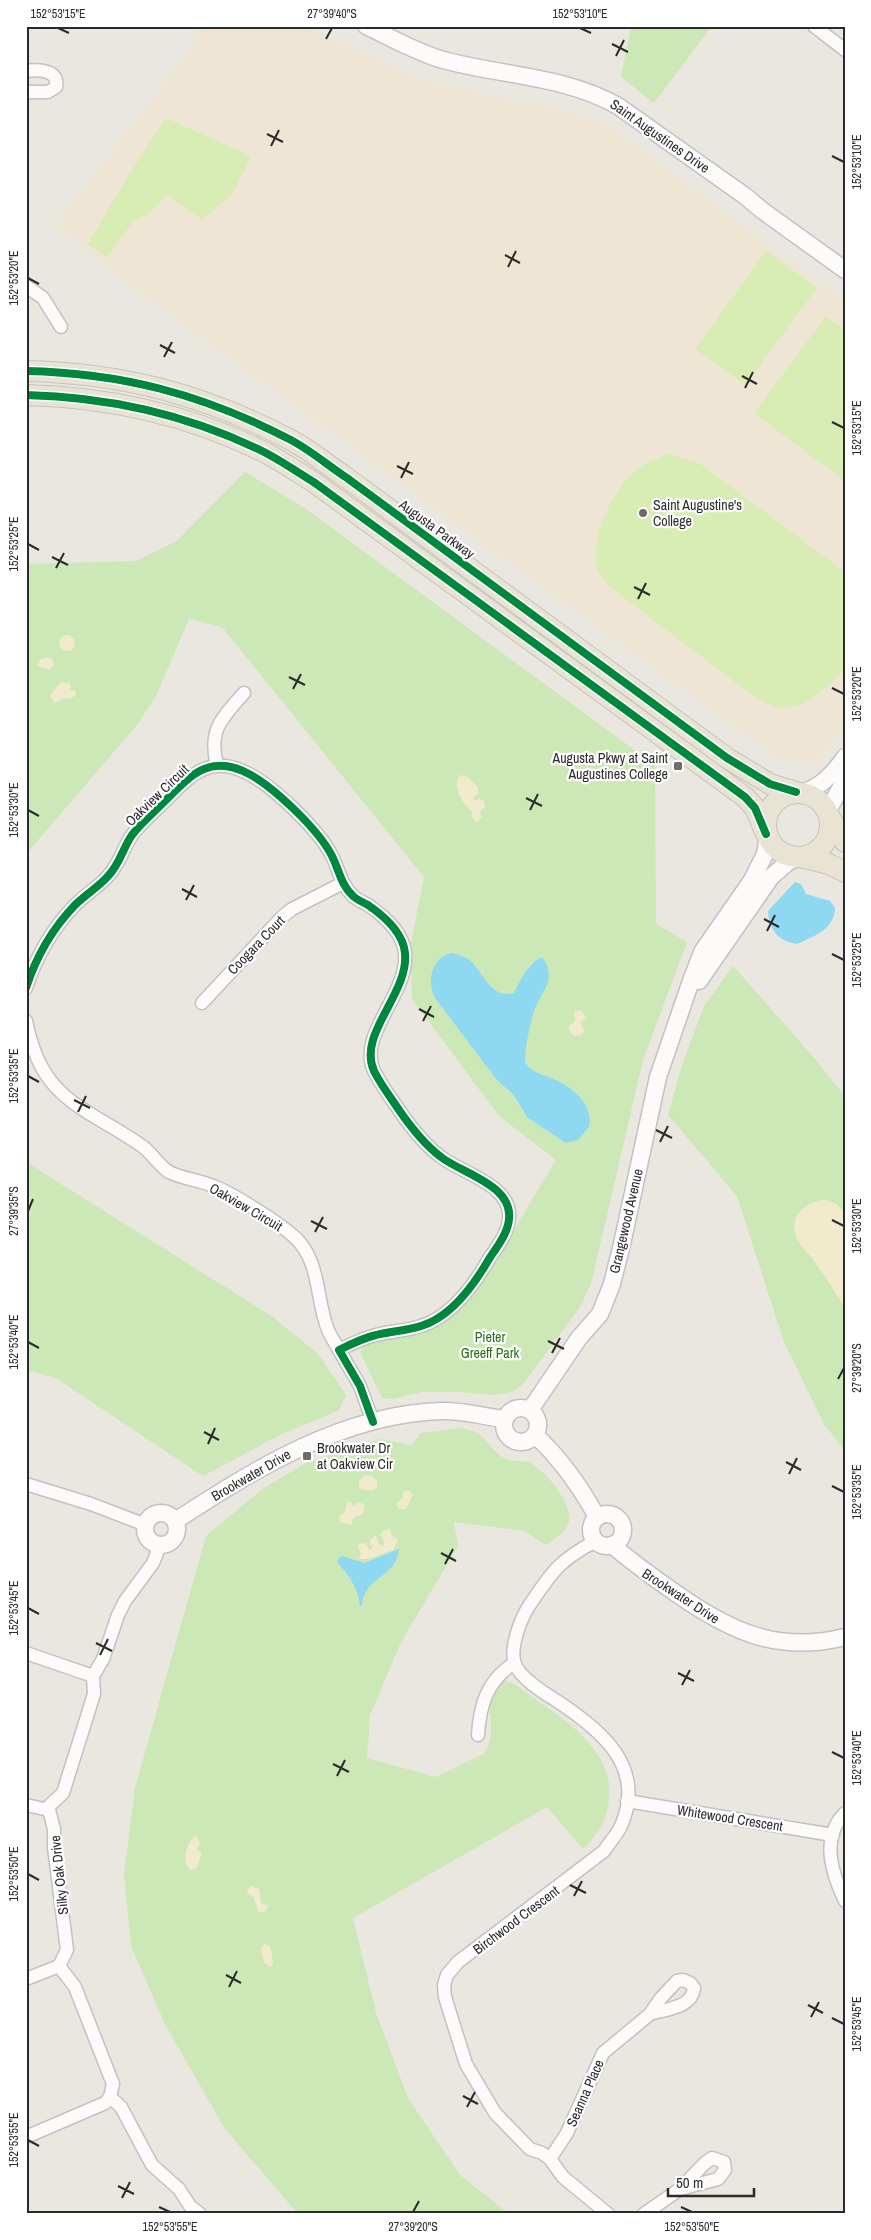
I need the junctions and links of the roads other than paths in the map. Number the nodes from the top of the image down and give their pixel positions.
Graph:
1 (366, 26) edge
2 (814, 26) edge
3 (845, 50) edge
4 (26, 71) edge
5 (26, 92) edge
6 (845, 270) edge
7 (26, 286) edge
8 (61, 327) dead end
9 (26, 371) edge
10 (26, 395) edge
11 (244, 693) dead end
12 (845, 757) edge
13 (217, 765) junction
14 (845, 780) edge
15 (799, 792) junction
16 (828, 814) junction
17 (767, 836) junction
18 (845, 842) edge
19 (799, 857) junction
20 (845, 872) edge
21 (343, 883) junction
22 (26, 988) edge
23 (202, 1003) dead end
24 (681, 1013) junction
25 (26, 1021) edge
26 (339, 1350) junction
27 (530, 1410) junction
28 (505, 1419) junction
29 (373, 1422) junction
30 (535, 1435) junction
31 (26, 1484) edge
32 (597, 1517) junction
33 (175, 1521) junction
34 (146, 1525) junction
35 (596, 1541) junction
36 (160, 1545) junction
37 (612, 1545) junction
38 (845, 1637) edge
39 (26, 1653) edge
40 (514, 1663) junction
41 (92, 1676) junction
42 (478, 1735) dead end
43 (627, 1801) junction
44 (26, 1805) edge
45 (49, 1810) junction
46 (845, 1813) edge
47 (832, 1835) junction
48 (845, 1902) edge
49 (59, 1966) junction
50 (26, 1979) edge
51 (650, 2014) dead end
52 (110, 2097) junction
53 (26, 2138) edge
54 (550, 2159) junction
55 (680, 2189) dead end
56 (194, 2211) edge
57 (608, 2214) edge
58 (644, 2214) edge

1 - 6 street, Saint Augustines Drive
2 - 3 street
4 - 5 street
7 - 8 street
9 - 15 main road, Augusta Parkway
10 - 17 main road
11 - 13 street
12 - 15 street
13 - 21 street
13 - 22 street, Oakview Circuit
14 - 16 street
15 - 16 main road
15 - 17 main road
16 - 18 main road
16 - 19 main road
17 - 19 main road
17 - 24 street, Grangewood Avenue
19 - 20 main road
19 - 24 street, Grangewood Avenue
21 - 23 street, Coogara Court
21 - 26 street
24 - 27 street, Grangewood Avenue
25 - 26 street, Oakview Circuit
26 - 29 street, Oakview Circuit
27 - 28 street
27 - 30 street
28 - 29 street, Brookwater Drive
28 - 30 street
29 - 33 street, Brookwater Drive
30 - 32 street
31 - 34 street
32 - 35 street
32 - 37 street
33 - 34 street
33 - 36 street
34 - 36 street
35 - 37 street
35 - 40 street
36 - 41 street
37 - 38 street, Brookwater Drive
39 - 41 street
40 - 42 street
40 - 43 street, Birchwood Crescent
41 - 45 street
43 - 47 street, Whitewood Crescent
43 - 54 street, Birchwood Crescent
44 - 45 street
45 - 49 street, Silky Oak Drive
46 - 47 street
47 - 48 street
49 - 50 street
49 - 52 street
51 - 54 street, Seanna Place
52 - 53 street
52 - 56 street
54 - 57 street, Birchwood Crescent
55 - 58 street

